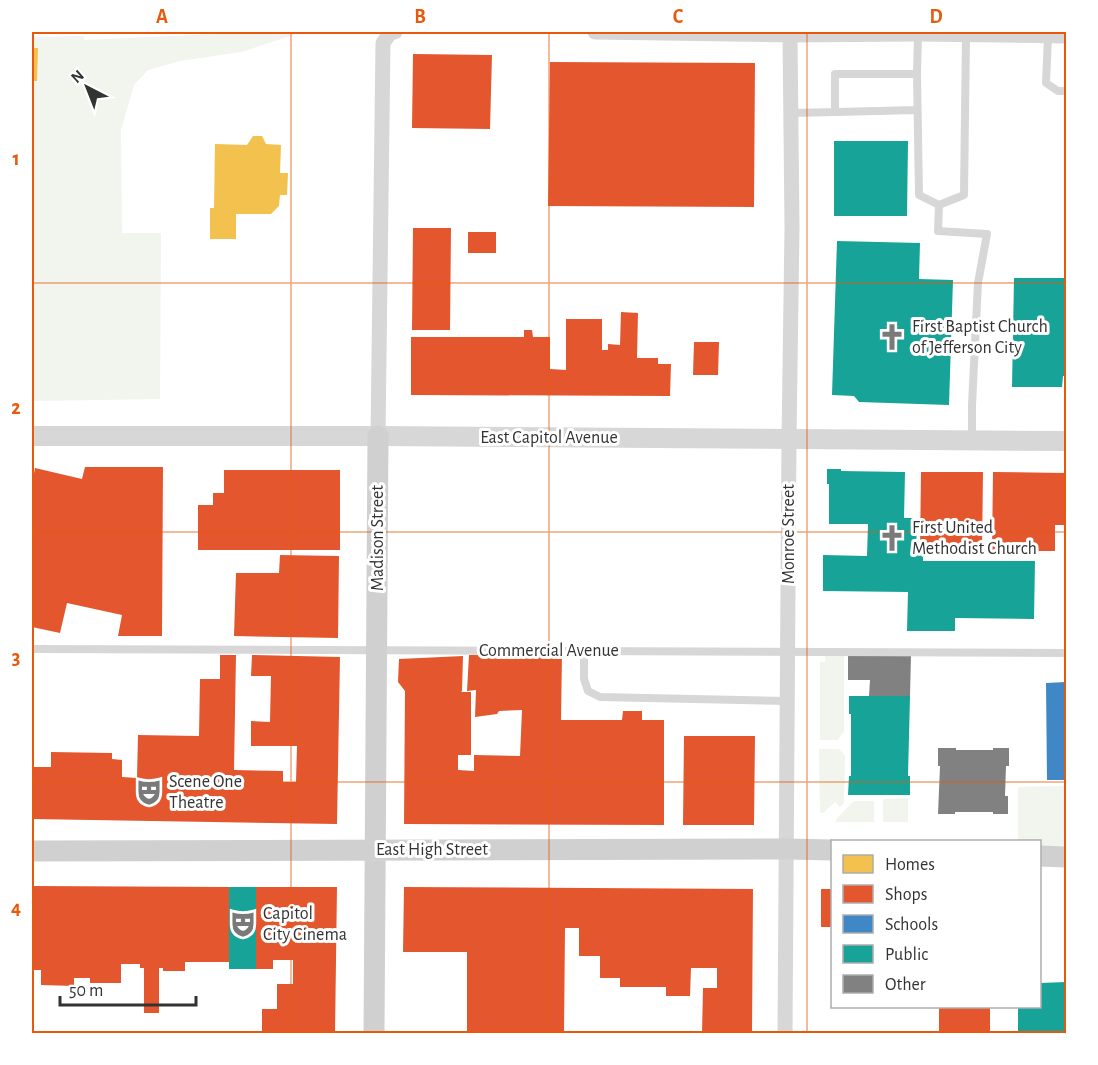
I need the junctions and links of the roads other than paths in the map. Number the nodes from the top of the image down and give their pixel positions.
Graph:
1 (395, 32) edge
2 (595, 32) edge
3 (832, 33) edge
4 (790, 34) junction
5 (918, 34) junction
6 (966, 34) junction
7 (1048, 36) junction
8 (1066, 36) edge
9 (917, 74) junction
10 (1066, 91) edge
11 (917, 110) junction
12 (835, 112) junction
13 (791, 113) junction
14 (939, 205) junction
15 (32, 436) edge
16 (378, 436) junction
17 (789, 440) junction
18 (972, 440) junction
19 (1066, 441) edge
20 (32, 649) edge
21 (377, 650) junction
22 (584, 651) junction
23 (789, 652) junction
24 (1066, 653) edge
25 (788, 701) junction
26 (787, 849) junction
27 (375, 850) junction
28 (831, 850) edge
29 (32, 851) edge
30 (1041, 856) edge
31 (1066, 857) edge
32 (374, 1034) edge
33 (785, 1034) edge

1 - 16 street, Madison Street
2 - 4 street
3 - 4 street
3 - 5 street
4 - 13 street, Monroe Street
5 - 6 street
5 - 9 lane
6 - 7 street
6 - 14 lane
7 - 8 street
7 - 10 lane
9 - 11 lane
9 - 12 lane
11 - 12 lane
11 - 14 lane
12 - 13 lane
13 - 17 street, Monroe Street
14 - 18 lane
15 - 16 street, East Capitol Avenue
16 - 17 street, East Capitol Avenue
16 - 21 main road, Madison Street
17 - 18 street, East Capitol Avenue
17 - 23 street, Monroe Street
18 - 19 street, East Capitol Avenue
20 - 21 lane, Commercial Avenue
21 - 22 lane, Commercial Avenue
21 - 27 main road, Madison Street
22 - 23 lane, Commercial Avenue
22 - 25 lane
23 - 24 lane, Commercial Avenue
23 - 25 street, Monroe Street
25 - 26 street, Monroe Street
26 - 27 main road, East High Street
26 - 28 main road, East High Street
26 - 33 street, Monroe Street
27 - 29 main road, East High Street
27 - 32 main road, Madison Street
30 - 31 main road

